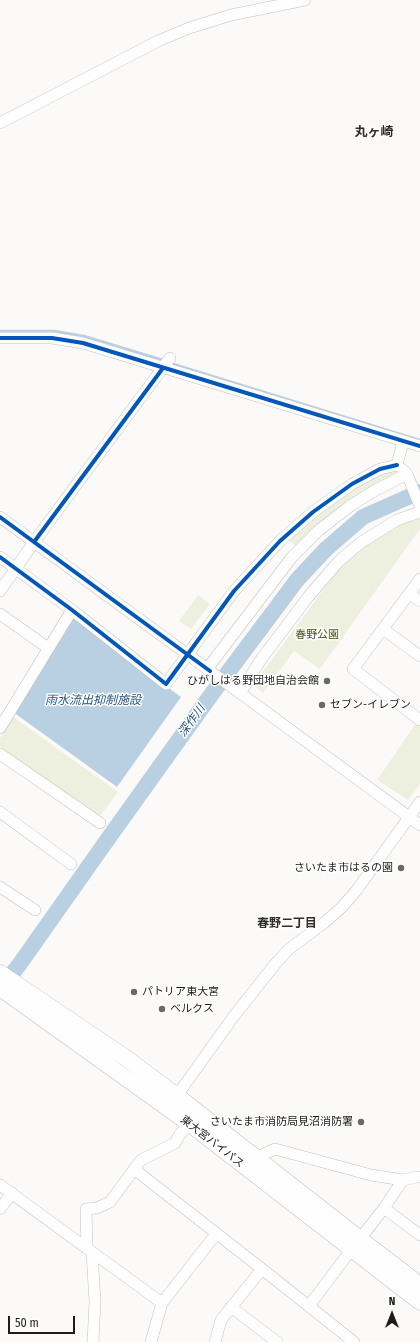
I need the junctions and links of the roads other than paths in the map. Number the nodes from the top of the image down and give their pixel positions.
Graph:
1 (302, 0) edge
2 (0, 123) edge
3 (0, 338) edge
4 (170, 358) dead end
5 (163, 368) junction
6 (403, 441) junction
7 (420, 446) edge
8 (397, 465) junction
9 (408, 474) junction
10 (420, 506) edge
11 (420, 512) edge
12 (0, 517) edge
13 (34, 542) junction
14 (0, 557) edge
15 (16, 569) junction
16 (420, 579) edge
17 (0, 590) edge
18 (409, 594) junction
19 (420, 601) edge
20 (72, 610) junction
21 (0, 614) edge
22 (383, 629) junction
23 (48, 648) junction
24 (188, 655) junction
25 (420, 656) edge
26 (209, 670) junction
27 (238, 692) junction
28 (420, 720) edge
29 (0, 728) edge
30 (0, 754) edge
31 (420, 802) edge
32 (0, 812) edge
33 (409, 817) junction
34 (100, 823) dead end
35 (420, 825) edge
36 (71, 864) dead end
37 (0, 887) edge
38 (35, 910) dead end
39 (0, 973) edge
40 (9, 989) edge
41 (172, 1102) junction
42 (190, 1124) junction
43 (257, 1158) junction
44 (134, 1169) junction
45 (420, 1177) edge
46 (403, 1180) junction
47 (0, 1184) edge
48 (12, 1193) junction
49 (384, 1208) junction
50 (0, 1209) edge
51 (216, 1234) junction
52 (420, 1236) edge
53 (356, 1245) junction
54 (90, 1250) junction
55 (262, 1269) junction
56 (420, 1285) edge
57 (420, 1302) edge
58 (162, 1303) junction
59 (309, 1306) junction
60 (231, 1307) junction
61 (93, 1342) edge
62 (151, 1342) edge
63 (215, 1342) edge
64 (277, 1342) edge
65 (354, 1342) edge

1 - 2 street
3 - 5 street
4 - 5 street
5 - 6 street
5 - 13 street
6 - 7 street
6 - 8 street
8 - 9 street
8 - 24 street
9 - 10 street
9 - 26 street
11 - 27 street
12 - 13 street
13 - 15 street
13 - 24 street
14 - 15 street
15 - 17 street
15 - 20 street
16 - 18 street
18 - 19 street
18 - 22 street
20 - 23 street
20 - 24 street
21 - 23 street
22 - 25 street
22 - 28 street
23 - 29 street
24 - 26 street
26 - 27 street
27 - 33 street
30 - 34 street
31 - 33 street
32 - 36 street
33 - 35 street
33 - 41 street
37 - 38 street
39 - 40 highway, 東大宮バイパス
40 - 41 highway, 東大宮バイパス
41 - 42 highway, 東大宮バイパス
41 - 43 highway, 東大宮バイパス
42 - 44 street
42 - 53 highway, 東大宮バイパス
43 - 46 street
43 - 53 highway, 東大宮バイパス
44 - 51 street
44 - 54 street
45 - 46 street
46 - 49 street
47 - 48 street
48 - 50 street
48 - 54 street
49 - 52 street
49 - 53 street
51 - 55 street
51 - 58 street
53 - 56 highway, 東大宮バイパス
53 - 57 highway, 東大宮バイパス
53 - 59 street
54 - 58 street
54 - 61 street
55 - 59 street
55 - 60 street
58 - 62 street
59 - 65 street
60 - 63 street
60 - 64 street

